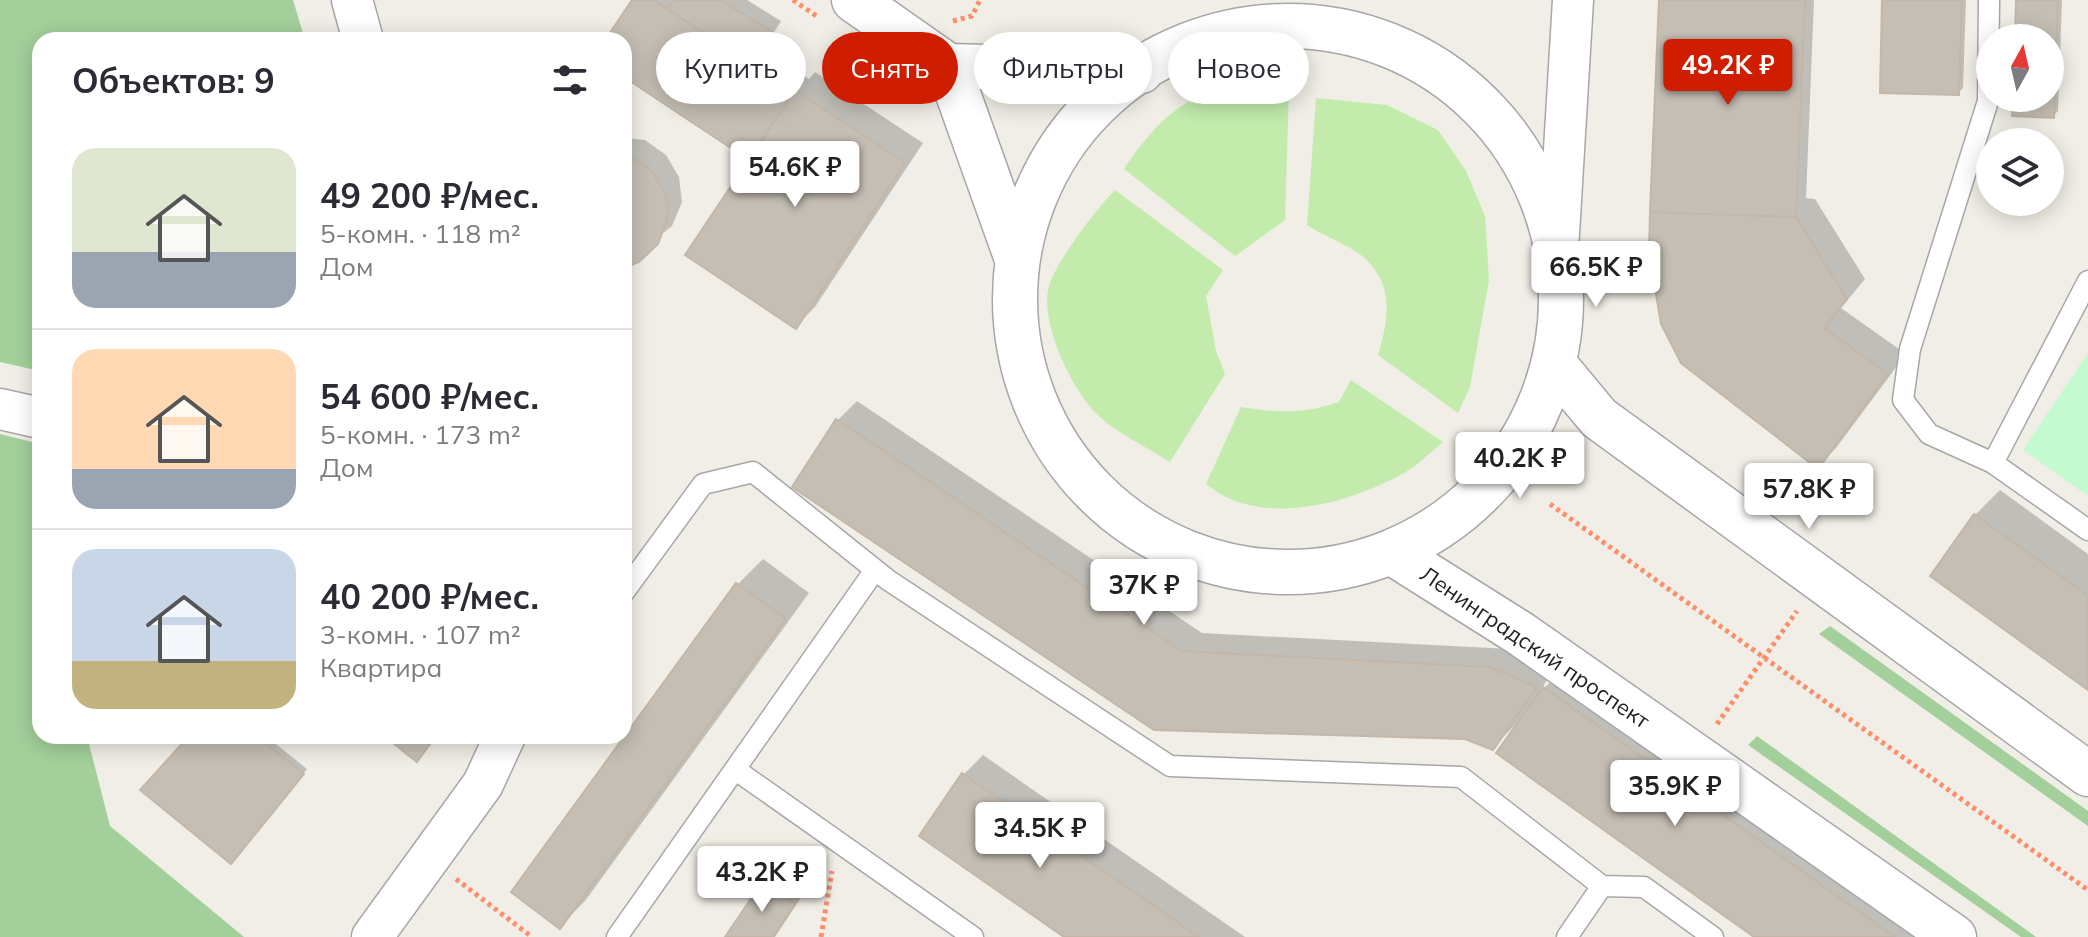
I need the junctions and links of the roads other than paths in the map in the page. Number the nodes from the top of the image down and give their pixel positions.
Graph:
1 (352, 0) edge
2 (854, 0) edge
3 (1573, 0) edge
4 (1989, 0) edge
5 (361, 32) edge
6 (900, 32) edge
7 (1152, 62) edge
8 (958, 94) edge
9 (1100, 104) edge
10 (1558, 250) junction
11 (1017, 259) junction
12 (2088, 281) edge
13 (1554, 364) junction
14 (0, 409) edge
15 (32, 416) edge
16 (1993, 463) junction
17 (2088, 530) edge
18 (1391, 552) junction
19 (875, 570) junction
20 (632, 581) edge
21 (501, 744) edge
22 (736, 770) junction
23 (2088, 774) edge
24 (1602, 886) junction
25 (372, 937) edge
26 (617, 937) edge
27 (973, 937) edge
28 (1567, 937) edge
29 (1713, 937) edge
30 (1954, 937) edge

1 - 5 street
2 - 6 street
3 - 10 street
4 - 16 lane
7 - 10 street
8 - 11 street
9 - 11 street
10 - 13 street
11 - 18 street
12 - 16 lane
13 - 18 street
13 - 23 street
14 - 15 street
16 - 17 lane
18 - 30 street, Ленинградский проспект
19 - 20 lane
19 - 22 lane
19 - 24 lane
21 - 25 street
22 - 26 lane
22 - 27 lane
24 - 28 lane
24 - 29 lane

